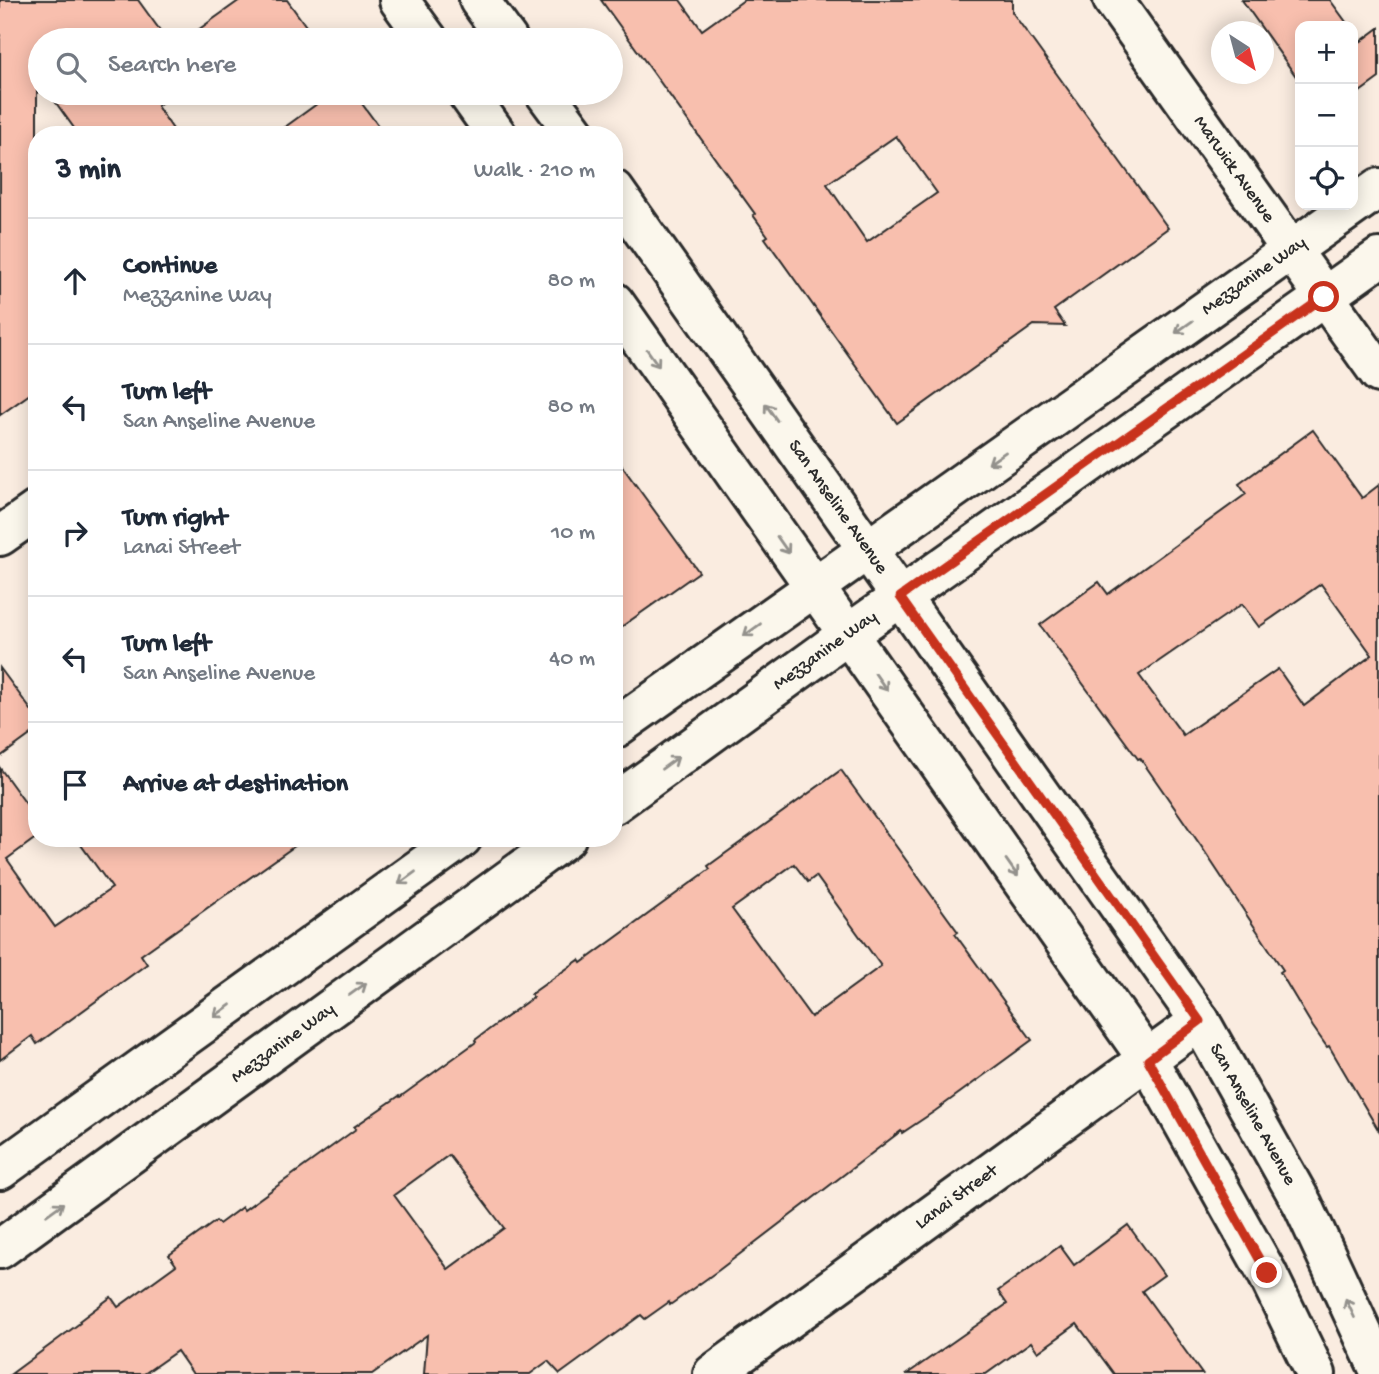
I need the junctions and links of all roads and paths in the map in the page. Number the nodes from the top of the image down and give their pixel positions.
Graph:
1 (399, 0) edge
2 (479, 0) edge
3 (1113, 0) edge
4 (419, 28) edge
5 (499, 28) edge
6 (476, 105) edge
7 (552, 105) edge
8 (491, 126) edge
9 (566, 126) edge
10 (1379, 188) edge
11 (623, 203) edge
12 (1293, 251) junction
13 (1379, 258) edge
14 (1324, 297) junction
15 (623, 315) edge
16 (1379, 373) edge
17 (28, 516) edge
18 (0, 536) edge
19 (867, 548) junction
20 (813, 587) junction
21 (900, 597) junction
22 (847, 635) junction
23 (623, 723) edge
24 (623, 797) edge
25 (449, 847) edge
26 (554, 847) edge
27 (1200, 1021) junction
28 (1148, 1060) junction
29 (0, 1170) edge
30 (0, 1249) edge
31 (1379, 1369) edge
32 (713, 1374) edge
33 (1316, 1374) edge

1 - 4 street
2 - 5 street
3 - 12 street, Marwick Avenue
6 - 8 street
7 - 9 street
10 - 12 street, Mezzanine Way
19 -> 11 street, San Anseline Avenue
12 - 14 street, Marwick Avenue
12 -> 19 street, Mezzanine Way
13 - 14 street, Mezzanine Way
14 - 16 street, Marwick Avenue
14 - 21 street, Mezzanine Way
15 -> 20 street
17 - 18 street
19 - 20 street, Mezzanine Way
19 - 21 street, San Anseline Avenue
20 - 22 street
20 -> 23 street, Mezzanine Way
21 - 22 street, Mezzanine Way
21 - 27 street, San Anseline Avenue
24 -> 22 street, Mezzanine Way
22 -> 28 street
25 -> 29 street
30 -> 26 street, Mezzanine Way
27 - 28 street, Lanai Street
31 -> 27 street, San Anseline Avenue
28 - 32 street, Lanai Street
28 - 33 street

